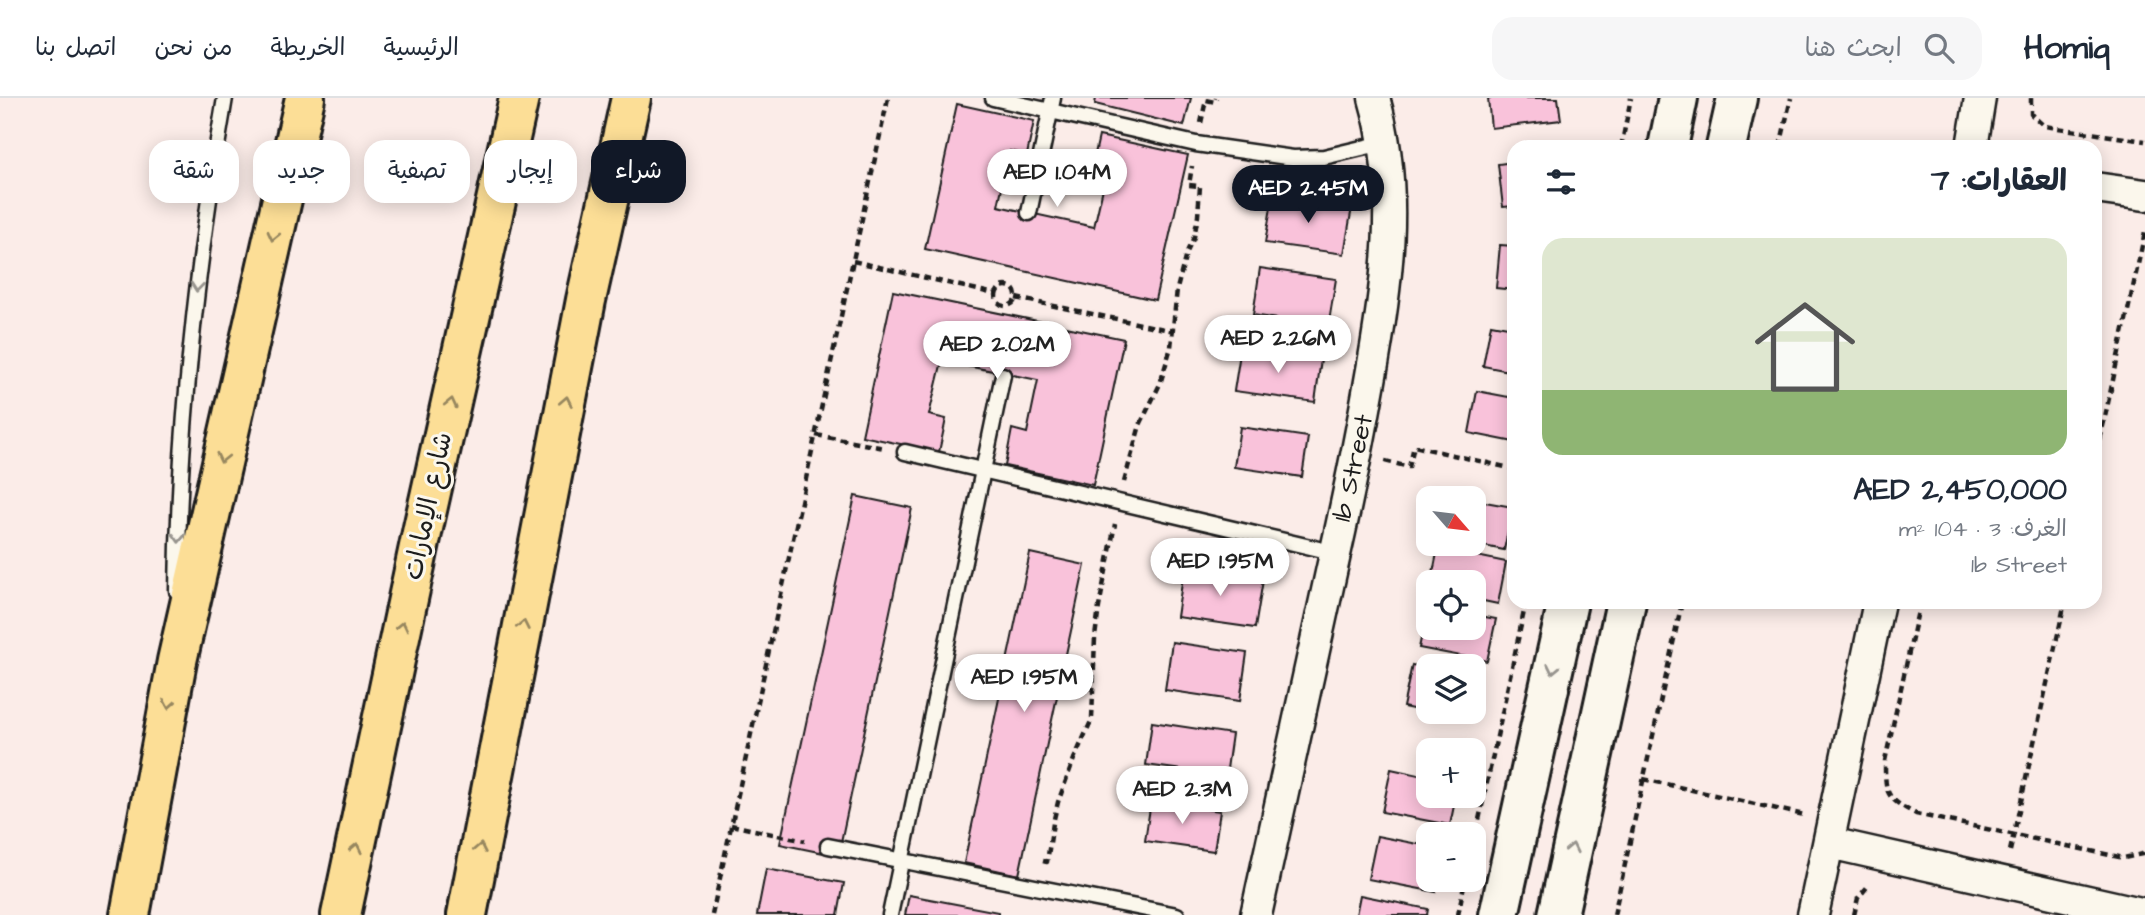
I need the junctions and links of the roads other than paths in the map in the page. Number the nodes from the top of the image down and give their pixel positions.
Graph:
1 (225, 98) edge
2 (305, 98) edge
3 (519, 98) edge
4 (631, 98) edge
5 (993, 98) edge
6 (1374, 98) edge
7 (1678, 98) edge
8 (1737, 98) edge
9 (1980, 98) edge
10 (1052, 105) edge
11 (1669, 140) edge
12 (1728, 140) edge
13 (1973, 140) edge
14 (1383, 143) junction
15 (2102, 189) edge
16 (2145, 195) edge
17 (1029, 213) dead end
18 (1003, 375) dead end
19 (905, 452) road end
20 (983, 470) junction
21 (1336, 552) junction
22 (1566, 609) edge
23 (1624, 609) edge
24 (1878, 609) edge
25 (177, 661) junction
26 (1830, 843) junction
27 (828, 846) road end
28 (901, 861) junction
29 (2145, 914) edge
30 (130, 915) edge
31 (341, 915) edge
32 (467, 915) edge
33 (890, 915) edge
34 (1177, 915) edge
35 (1256, 915) edge
36 (1499, 915) edge
37 (1558, 915) edge
38 (1813, 915) edge

1 -> 25 lane
2 -> 25 highway
31 -> 3 highway, شارع الإمارات
32 -> 4 highway
5 - 10 lane
6 - 14 street, 1b Street
7 - 11 street
8 - 12 street
9 - 13 street
10 - 14 lane
10 - 17 lane
14 - 21 street, 1b Street
15 - 16 street
18 - 20 lane
19 - 20 lane
20 - 21 lane
20 - 28 lane
21 - 35 street, 1b Street
22 -> 36 street
37 -> 23 street
24 - 26 street
25 -> 30 highway
26 - 29 street
26 - 38 street
27 - 28 lane
28 - 33 lane
28 - 34 lane

